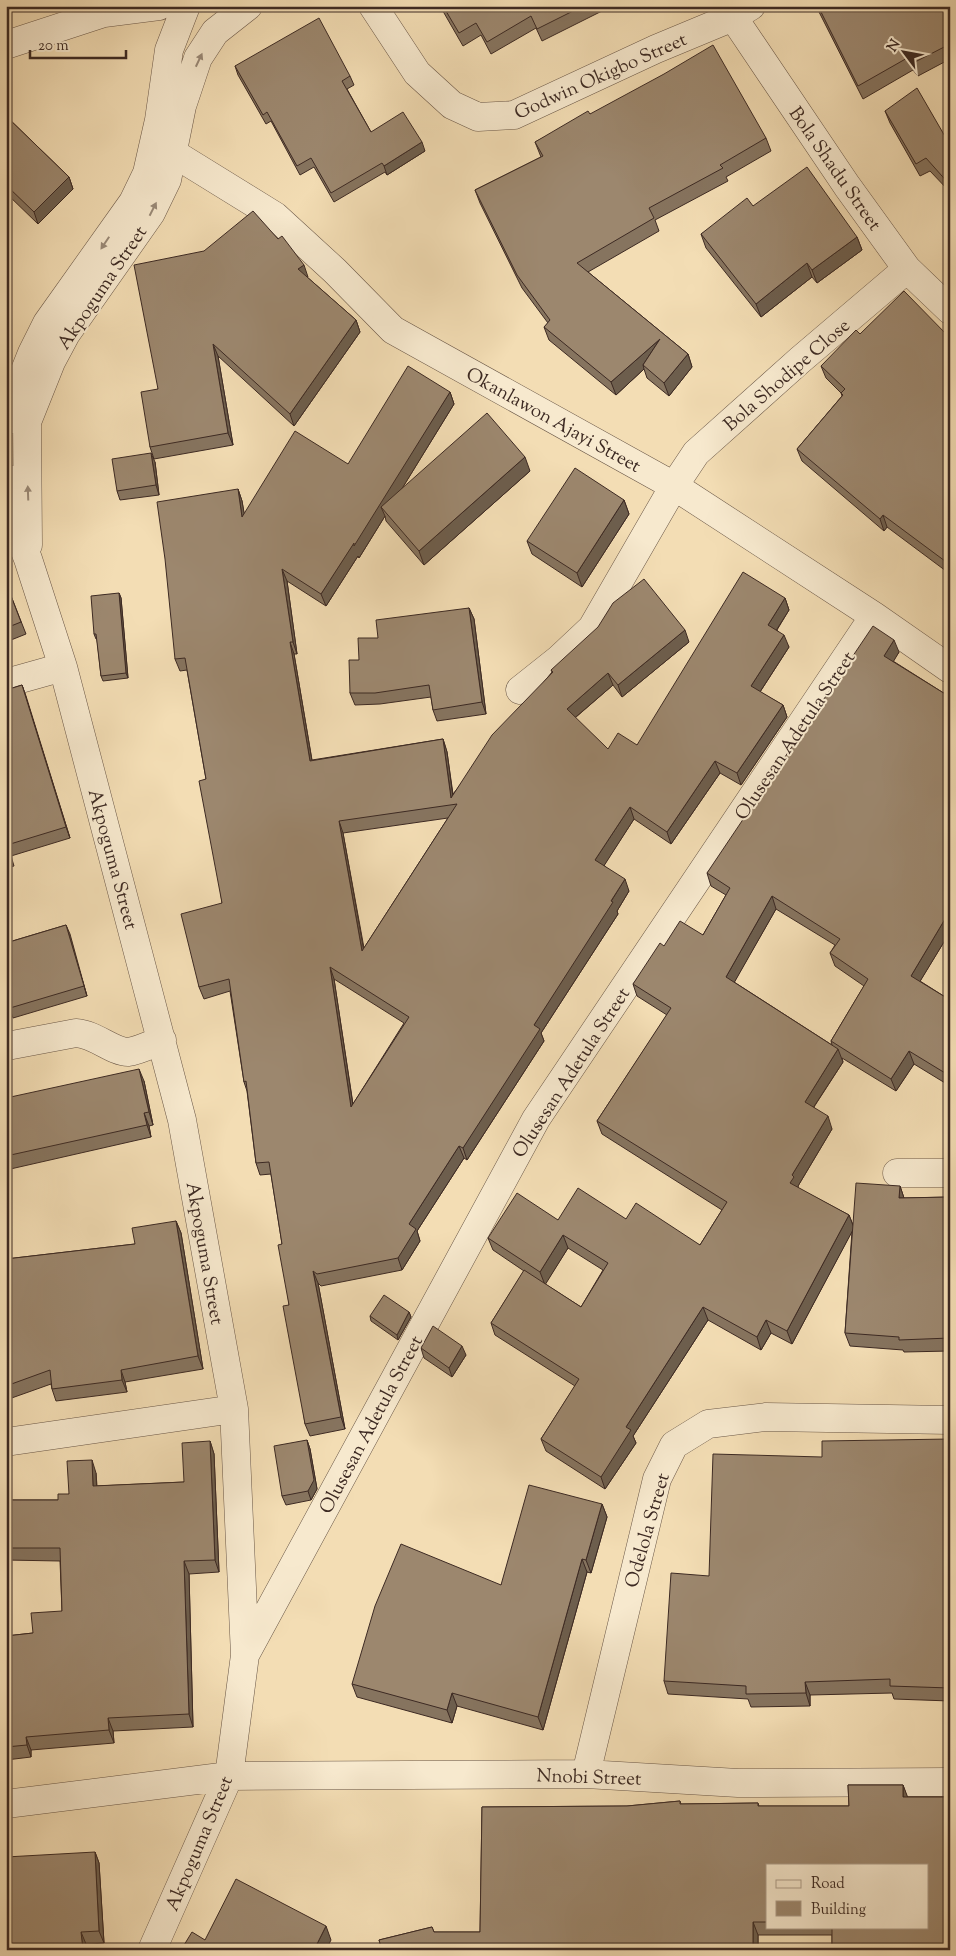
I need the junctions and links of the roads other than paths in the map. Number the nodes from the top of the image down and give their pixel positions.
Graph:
1 (159, 6) edge
2 (186, 6) edge
3 (190, 6) edge
4 (248, 6) edge
5 (373, 6) edge
6 (742, 11) edge
7 (215, 32) junction
8 (6, 45) edge
9 (173, 153) junction
10 (907, 269) junction
11 (950, 310) edge
12 (17, 420) edge
13 (6, 478) edge
14 (674, 486) junction
15 (28, 559) junction
16 (874, 616) junction
17 (63, 666) junction
18 (950, 669) edge
19 (6, 683) edge
20 (520, 690) dead end
21 (162, 1040) junction
22 (7, 1046) edge
23 (897, 1173) dead end
24 (950, 1173) edge
25 (234, 1409) junction
26 (950, 1420) edge
27 (6, 1442) edge
28 (245, 1655) junction
29 (586, 1774) junction
30 (229, 1776) junction
31 (950, 1782) edge
32 (6, 1804) edge
33 (152, 1950) edge

1 - 8 street
2 -> 12 street, Akpoguma Street
3 - 7 street
4 - 7 street, Akpoguma Street
5 - 6 street, Godwin Okigbo Street
6 - 10 street, Bola Shadu Street
9 -> 7 street, Akpoguma Street
12 -> 9 street, Akpoguma Street
9 - 14 street, Okanlawon Ajayi Street
10 - 11 street, Bola Shadu Street
10 - 14 street, Bola Shodipe Close
15 -> 12 street, Akpoguma Street
13 - 15 street, Akpoguma Street
14 - 16 street, Okanlawon Ajayi Street
14 - 20 street, Bola Shodipe Close
15 - 17 street, Akpoguma Street
16 - 18 street, Okanlawon Ajayi Street
16 - 28 street, Olusesan Adetula Street
17 - 19 street
17 - 21 street, Akpoguma Street
21 - 22 street
21 - 25 street, Akpoguma Street
23 - 24 street
25 - 27 street
25 - 28 street, Akpoguma Street
26 - 29 street, Odelola Street
28 - 30 street, Akpoguma Street
29 - 30 street, Nnobi Street
29 - 31 street, Nnobi Street
30 - 32 street, Nnobi Street
30 - 33 street, Akpoguma Street

